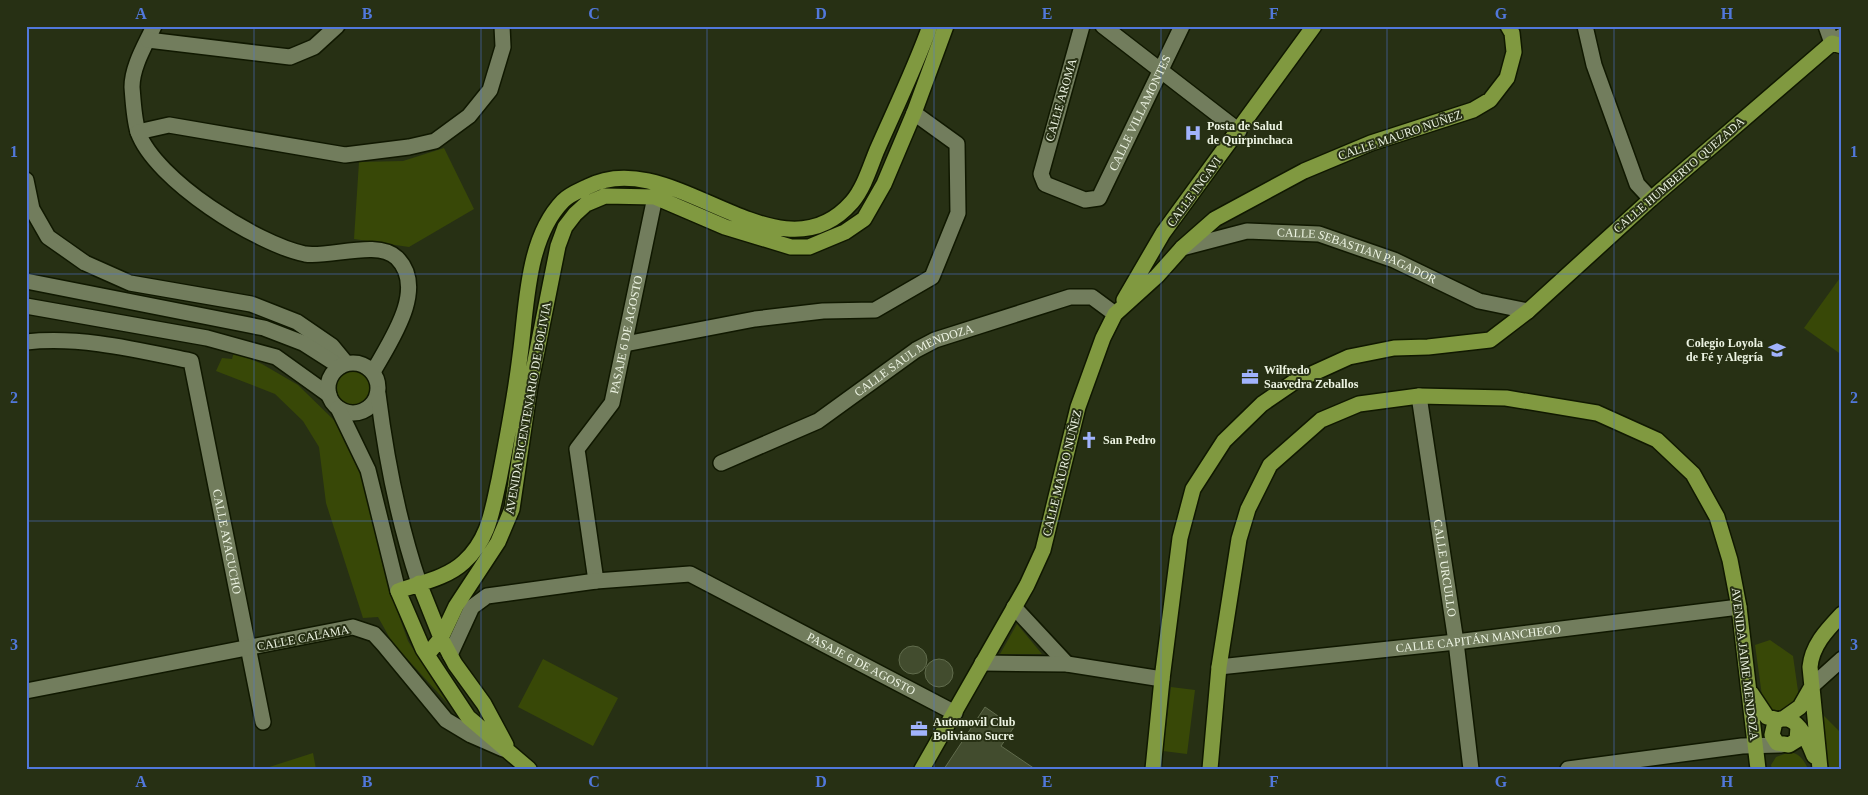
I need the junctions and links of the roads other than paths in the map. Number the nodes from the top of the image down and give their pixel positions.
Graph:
1 (337, 26) edge
2 (502, 26) edge
3 (930, 26) edge
4 (946, 26) edge
5 (1082, 26) edge
6 (1103, 26) edge
7 (1182, 26) edge
8 (1314, 26) edge
9 (1508, 26) edge
10 (1585, 26) edge
11 (1826, 26) edge
12 (151, 33) edge
13 (1839, 41) edge
14 (1160, 70) junction
15 (914, 113) junction
16 (1239, 130) junction
17 (138, 132) junction
18 (26, 180) edge
19 (655, 197) junction
20 (1099, 198) joint
21 (1651, 199) junction
22 (1182, 248) junction
23 (26, 280) edge
24 (26, 306) edge
25 (1528, 311) junction
26 (1116, 314) junction
27 (26, 342) edge
28 (625, 344) junction
29 (343, 365) junction
30 (373, 372) junction
31 (378, 394) junction
32 (329, 395) junction
33 (1419, 396) junction
34 (338, 408) junction
35 (721, 463) dead end
36 (596, 581) junction
37 (419, 583) junction
38 (398, 591) junction
39 (1014, 607) junction
40 (1739, 607) junction
41 (1842, 614) edge
42 (441, 638) junction
43 (1456, 642) junction
44 (250, 648) junction
45 (427, 655) junction
46 (450, 655) junction
47 (1842, 659) edge
48 (982, 663) junction
49 (1067, 664) junction
50 (1219, 668) junction
51 (1162, 679) junction
52 (1812, 686) junction
53 (1748, 688) junction
54 (26, 691) edge
55 (955, 713) junction
56 (1779, 720) junction
57 (263, 722) dead end
58 (1795, 737) junction
59 (1753, 740) junction
60 (511, 752) junction
61 (529, 769) edge
62 (922, 769) edge
63 (1153, 769) edge
64 (1210, 769) edge
65 (1471, 769) edge
66 (1568, 769) edge
67 (1758, 769) edge
68 (1820, 769) edge

1 - 12 street
2 - 17 street
3 - 37 main road, AVENIDA BICENTENARIO DE BOLIVIA
4 - 15 main road, AVENIDA BICENTENARIO DE BOLIVIA
5 - 20 street, CALLE AROMA
6 - 14 street
7 - 14 street, CALLE VILLAMONTES
8 - 16 main road, CALLE INGAVI
9 - 22 main road, CALLE MAURO NUÑEZ
10 - 21 street
11 - 13 street
12 - 17 street
13 - 21 main road, CALLE HUMBERTO QUEZADA
14 - 16 street
14 - 20 street, CALLE VILLAMONTES
15 - 19 main road, AVENIDA BICENTENARIO DE BOLIVIA
15 - 28 street
16 - 26 main road, CALLE INGAVI
17 - 30 street
18 - 29 street
19 - 28 street, PASAJE 6 DE AGOSTO
19 - 42 main road, AVENIDA BICENTENARIO DE BOLIVIA
21 - 25 main road, CALLE HUMBERTO QUEZADA
22 - 25 street, CALLE SEBASTIAN PAGADOR
22 - 26 main road, CALLE MAURO NUÑEZ
23 - 29 street
24 - 32 street
25 - 51 main road, CALLE HUMBERTO QUEZADA
26 - 35 street, CALLE SAUL MENDOZA
26 - 39 main road, CALLE MAURO NUÑEZ
27 - 44 street, CALLE AYACUCHO
28 - 36 street, PASAJE 6 DE AGOSTO
29 - 30 street
29 - 32 street
30 - 31 street
31 - 34 street
31 - 37 street
32 - 34 street
33 - 40 main road, AVENIDA JAIME MENDOZA
33 - 43 street, CALLE URCULLO
33 - 50 main road, AVENIDA JAIME MENDOZA
34 - 38 street
36 - 46 street, PASAJE 6 DE AGOSTO
36 - 55 street, PASAJE 6 DE AGOSTO
37 - 38 main road, AVENIDA BICENTENARIO DE BOLIVIA
37 - 42 main road
38 - 45 main road
39 - 48 main road, CALLE MAURO NUÑEZ
39 - 49 street
40 - 43 street, CALLE CAPITÁN MANCHEGO
40 - 53 main road, AVENIDA JAIME MENDOZA
41 - 52 main road
42 - 45 main road, AVENIDA BICENTENARIO DE BOLIVIA
42 - 46 main road
43 - 50 street, CALLE CAPITÁN MANCHEGO
43 - 65 street, CALLE URCULLO
44 - 54 street, CALLE CALAMA
44 - 57 street, CALLE AYACUCHO
44 - 60 street, CALLE CALAMA
45 - 60 main road
46 - 60 main road
47 - 52 street
48 - 49 street
48 - 55 main road, CALLE MAURO NUÑEZ
49 - 51 street
50 - 64 main road, AVENIDA JAIME MENDOZA
51 - 63 main road, CALLE HUMBERTO QUEZADA
52 - 56 main road
52 - 58 main road
53 - 56 main road
53 - 59 main road, AVENIDA JAIME MENDOZA
55 - 62 main road, CALLE MAURO NUÑEZ
56 - 58 main road
56 - 58 main road
56 - 59 street
58 - 59 street
58 - 68 main road
59 - 66 street
59 - 67 main road, AVENIDA JAIME MENDOZA
60 - 61 main road, CALLE CALAMA

